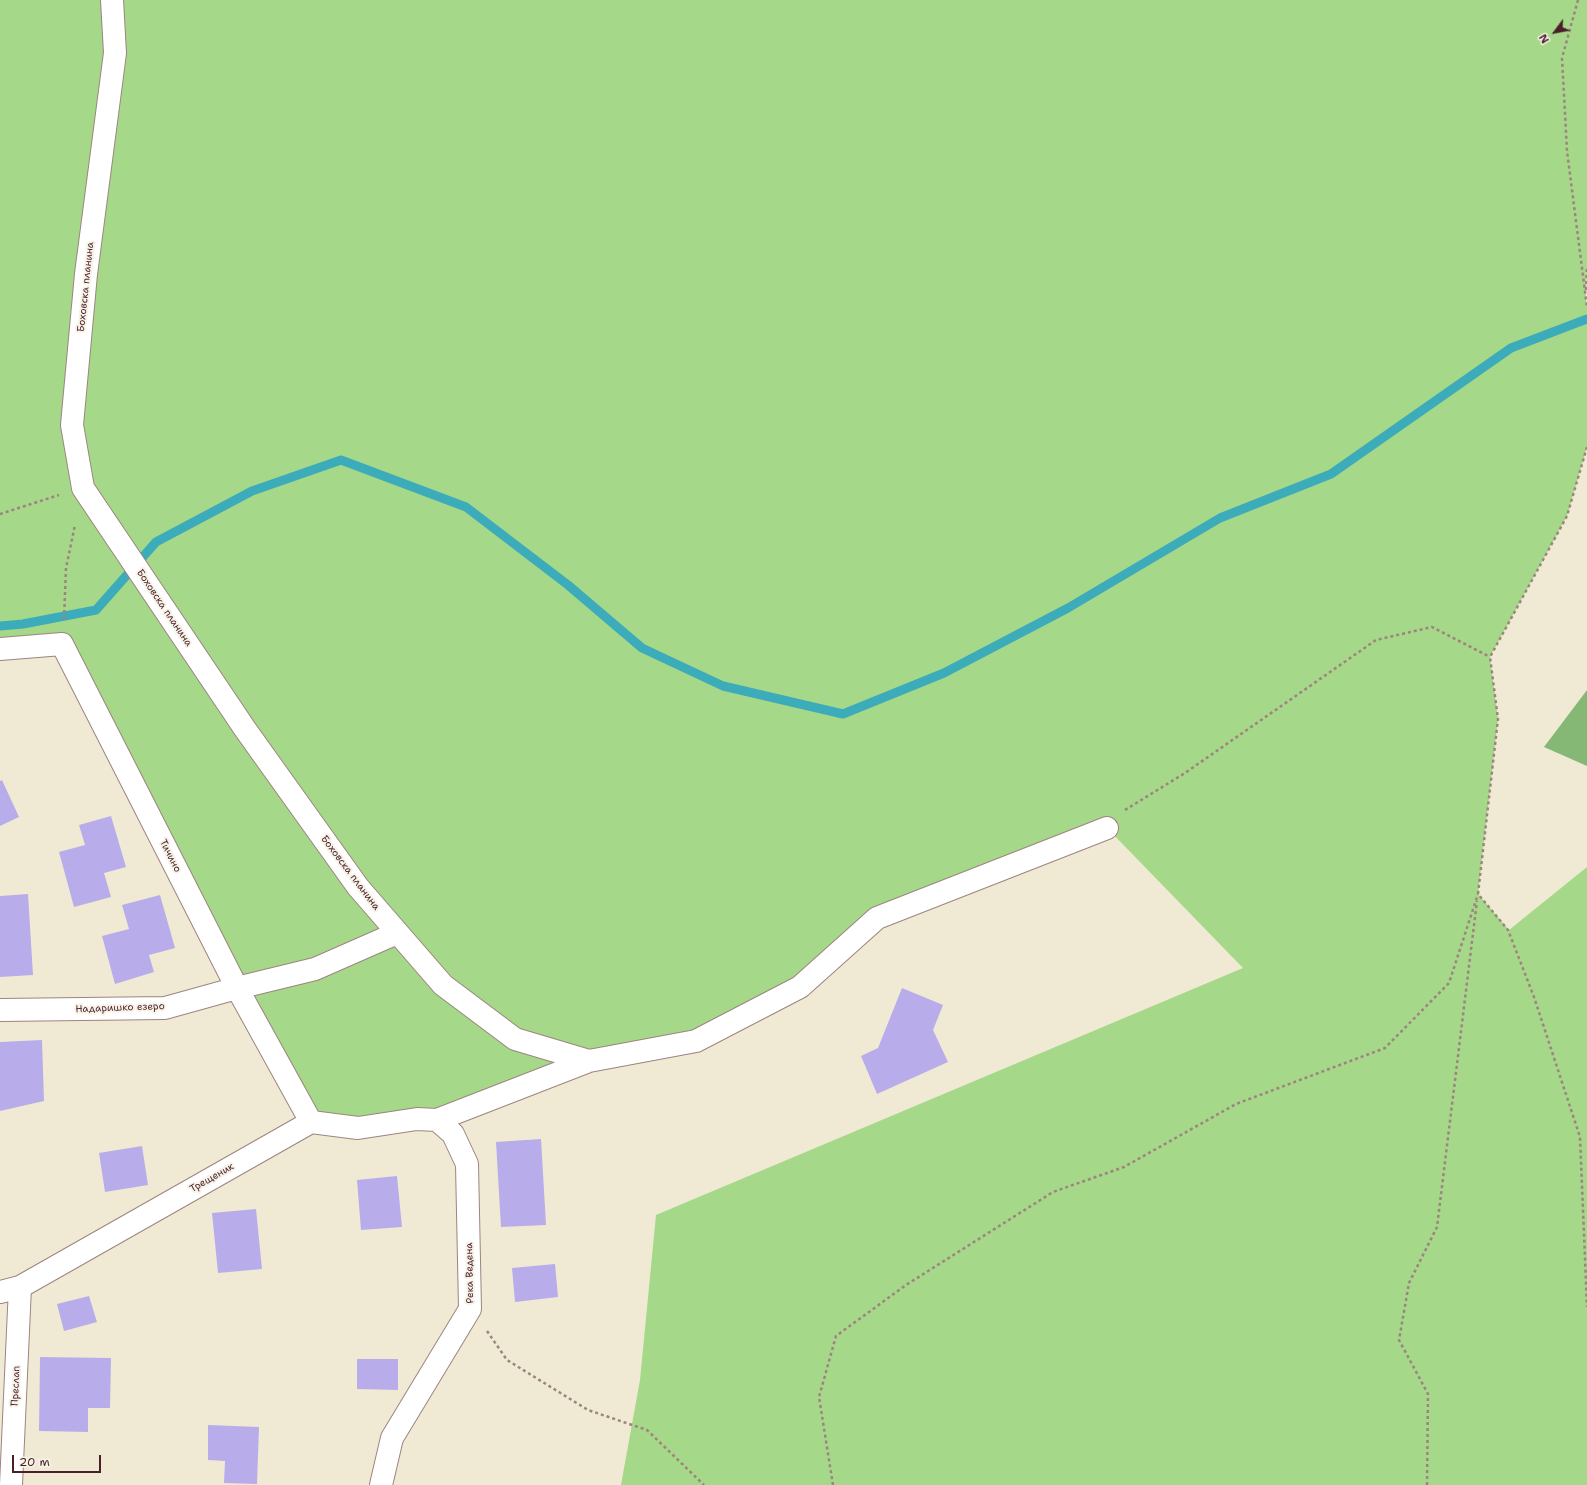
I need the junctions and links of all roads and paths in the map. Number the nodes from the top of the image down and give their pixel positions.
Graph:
1 (112, 0) edge
2 (1578, 0) edge
3 (1587, 267) edge
4 (1586, 300) junction
5 (1587, 307) edge
6 (1587, 447) edge
7 (83, 488) junction
8 (0, 514) edge
9 (62, 644) junction
10 (0, 649) edge
11 (1490, 657) junction
12 (1107, 828) joint
13 (1478, 894) junction
14 (397, 933) junction
15 (237, 988) junction
16 (0, 1010) edge
17 (589, 1061) junction
18 (437, 1120) junction
19 (311, 1122) junction
20 (10, 1289) edge
21 (1587, 1307) edge
22 (470, 1309) junction
23 (11, 1485) edge
24 (381, 1485) edge
25 (704, 1485) edge
26 (833, 1485) edge
27 (1427, 1485) edge

1 - 7 street, Боховска планина
2 - 4 path
3 - 4 path
4 - 5 path
6 - 11 path
7 - 8 path
7 - 9 path
7 - 14 street, Боховска планина
9 - 10 street
9 - 15 street, Тичино
11 - 12 path
11 - 13 path
12 - 17 street
13 - 21 path
13 - 26 path
13 - 27 path
14 - 15 street, Надаришко езеро
14 - 17 street, Боховска планина
15 - 16 street, Надаришко езеро
15 - 19 street, Тичино
17 - 18 street
18 - 19 street
18 - 22 street, Река Ведена
19 - 20 street, Трещеник
20 - 23 street, Преслап
22 - 24 street, Река Ведена
22 - 25 path

